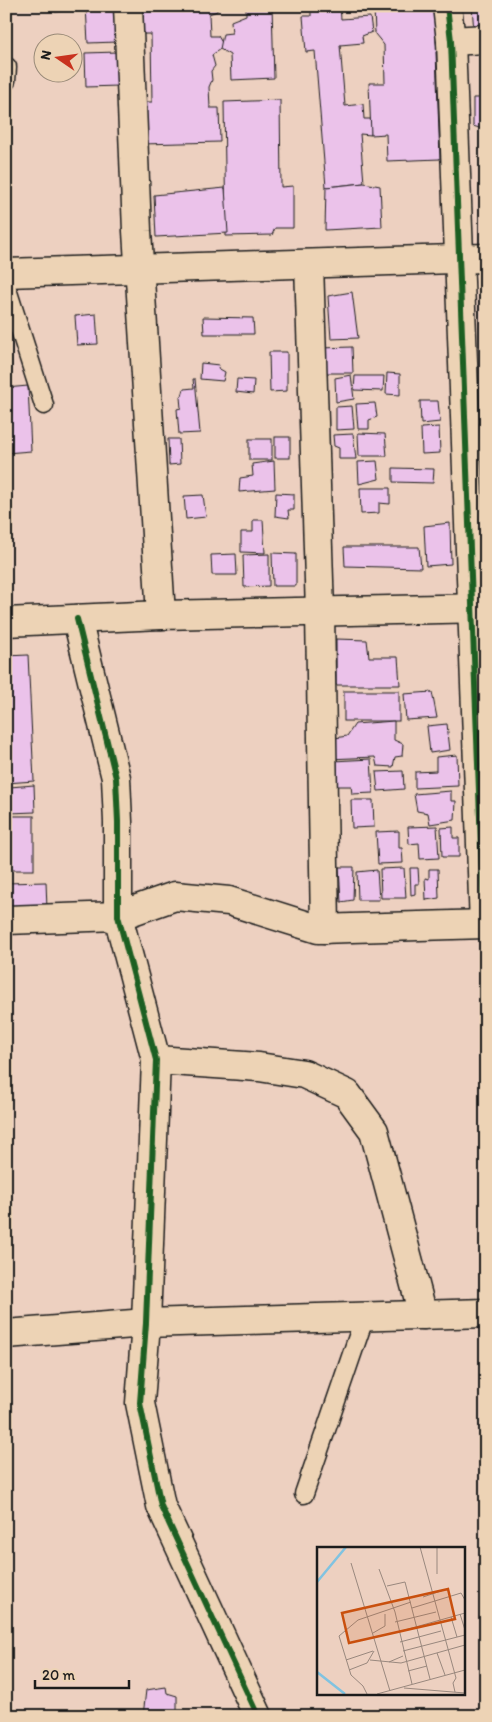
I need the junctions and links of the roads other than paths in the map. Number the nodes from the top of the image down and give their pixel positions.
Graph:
1 (128, 6) edge
2 (447, 6) edge
3 (486, 39) edge
4 (451, 41) junction
5 (6, 67) edge
6 (6, 81) edge
7 (473, 259) edge
8 (309, 264) junction
9 (141, 269) junction
10 (6, 273) edge
11 (6, 286) edge
12 (44, 405) dead end
13 (478, 608) edge
14 (320, 612) junction
15 (161, 615) junction
16 (77, 619) junction
17 (6, 622) edge
18 (118, 916) junction
19 (6, 920) edge
20 (485, 924) edge
21 (325, 929) junction
22 (156, 1060) junction
23 (486, 1313) edge
24 (422, 1315) junction
25 (365, 1316) junction
26 (146, 1324) junction
27 (6, 1334) edge
28 (304, 1494) dead end
29 (258, 1716) edge

1 - 9 street
2 - 4 street
3 - 4 street
4 - 7 street
5 - 6 lane
7 - 8 street
7 - 13 street
8 - 9 street
8 - 14 street
9 - 10 street
9 - 15 street
11 - 12 lane
13 - 14 street
13 - 20 street
14 - 15 street
14 - 21 street
15 - 16 street
16 - 17 street
16 - 18 street
18 - 19 street
18 - 21 street
18 - 22 street
20 - 21 street
22 - 24 street
22 - 26 street
23 - 24 street
24 - 25 street
25 - 26 street
25 - 28 lane
26 - 27 street
26 - 29 street

